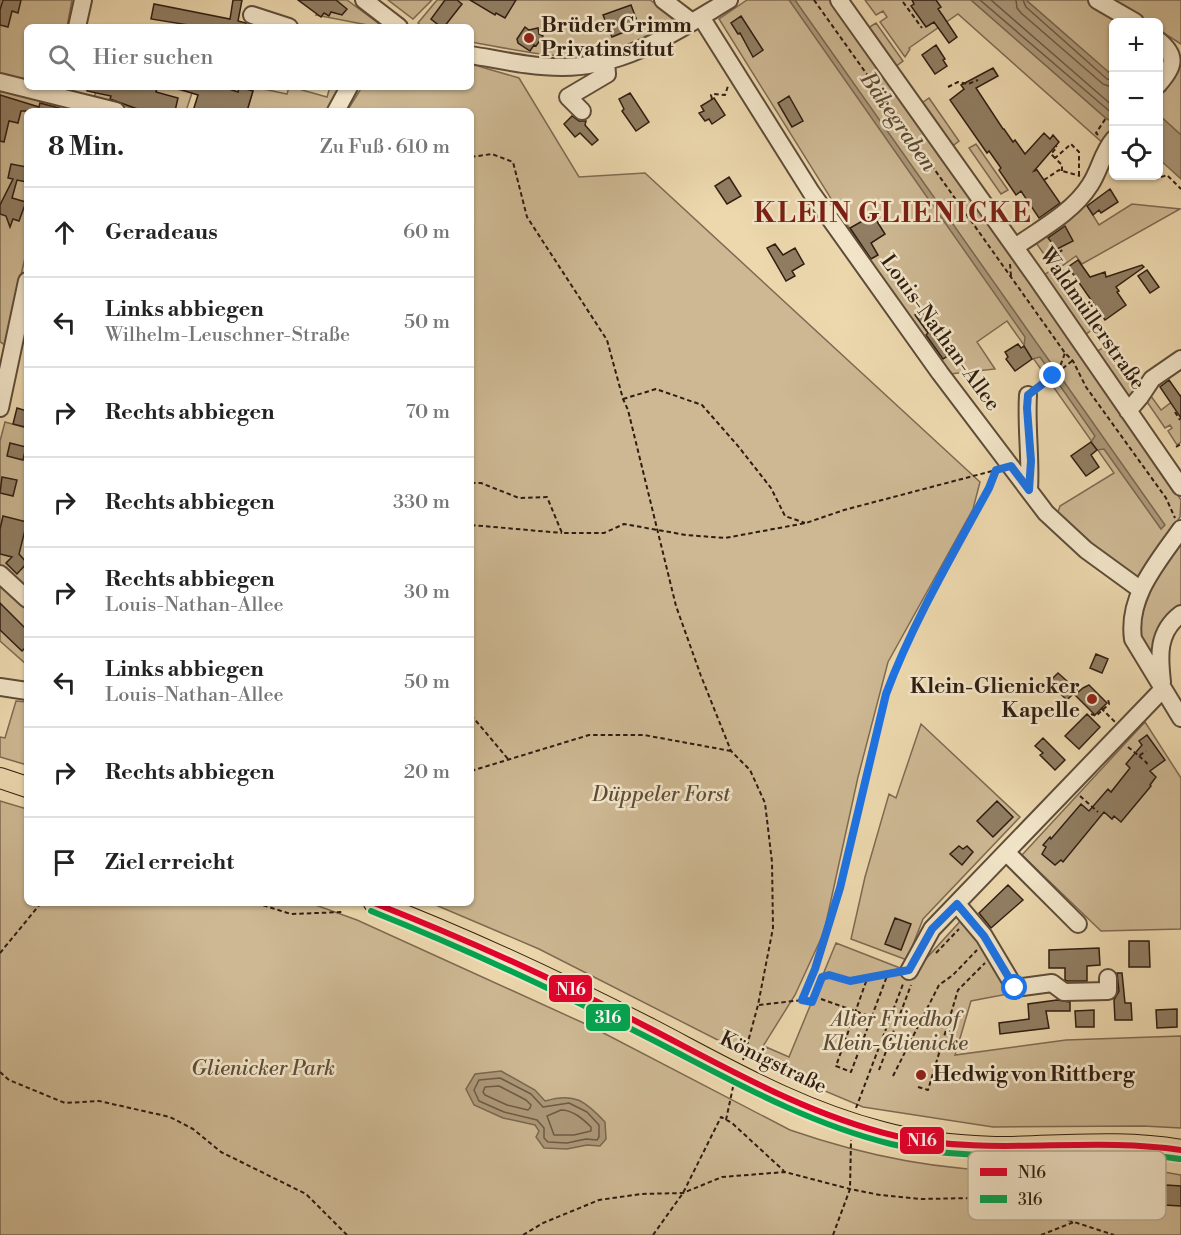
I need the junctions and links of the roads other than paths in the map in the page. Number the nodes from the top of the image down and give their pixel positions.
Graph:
1 (83, 0) edge
2 (364, 0) edge
3 (663, 0) edge
4 (729, 0) edge
5 (839, 0) edge
6 (1097, 0) edge
7 (252, 15) dead end
8 (1128, 18) edge
9 (697, 20) junction
10 (78, 24) edge
11 (280, 24) edge
12 (395, 24) edge
13 (1163, 45) edge
14 (474, 55) edge
15 (606, 62) junction
16 (1163, 79) edge
17 (0, 81) edge
18 (24, 86) edge
19 (347, 90) edge
20 (53, 91) edge
21 (107, 108) edge
22 (338, 108) edge
23 (582, 111) dead end
24 (1109, 146) edge
25 (1015, 247) junction
26 (24, 295) edge
27 (1181, 359) edge
28 (1028, 395) road end
29 (0, 408) edge
30 (1128, 411) junction
31 (1181, 488) edge
32 (1029, 490) junction
33 (1180, 530) edge
34 (0, 574) edge
35 (1141, 590) junction
36 (24, 596) edge
37 (1181, 614) edge
38 (0, 687) edge
39 (1163, 689) junction
40 (24, 691) edge
41 (1181, 718) edge
42 (0, 778) edge
43 (24, 786) edge
44 (1006, 852) junction
45 (957, 904) junction
46 (381, 906) edge
47 (1078, 924) dead end
48 (910, 978) road end
49 (1108, 978) dead end
50 (1181, 1150) edge

1 - 10 street
2 - 12 street
3 - 9 street
4 - 9 street
5 - 25 street, Waldmüllerstraße
6 - 8 street
7 - 11 street
9 - 15 street
9 - 32 street, Louis-Nathan-Allee
13 - 16 street
14 - 15 street
15 - 23 street
17 - 18 street
19 - 22 street
20 - 21 street
24 - 25 street
25 - 30 street, Waldmüllerstraße
26 - 29 street
27 - 30 street
28 - 32 street, Louis-Nathan-Allee
30 - 31 street, Waldmüllerstraße
32 - 35 street, Louis-Nathan-Allee
33 - 35 street
34 - 36 street
35 - 39 street
37 - 39 street
38 - 40 street
39 - 41 street
39 - 44 street
42 - 43 main road
44 - 45 street
44 - 47 street
45 - 48 street
45 - 49 street
46 - 50 main road, Königstraße

